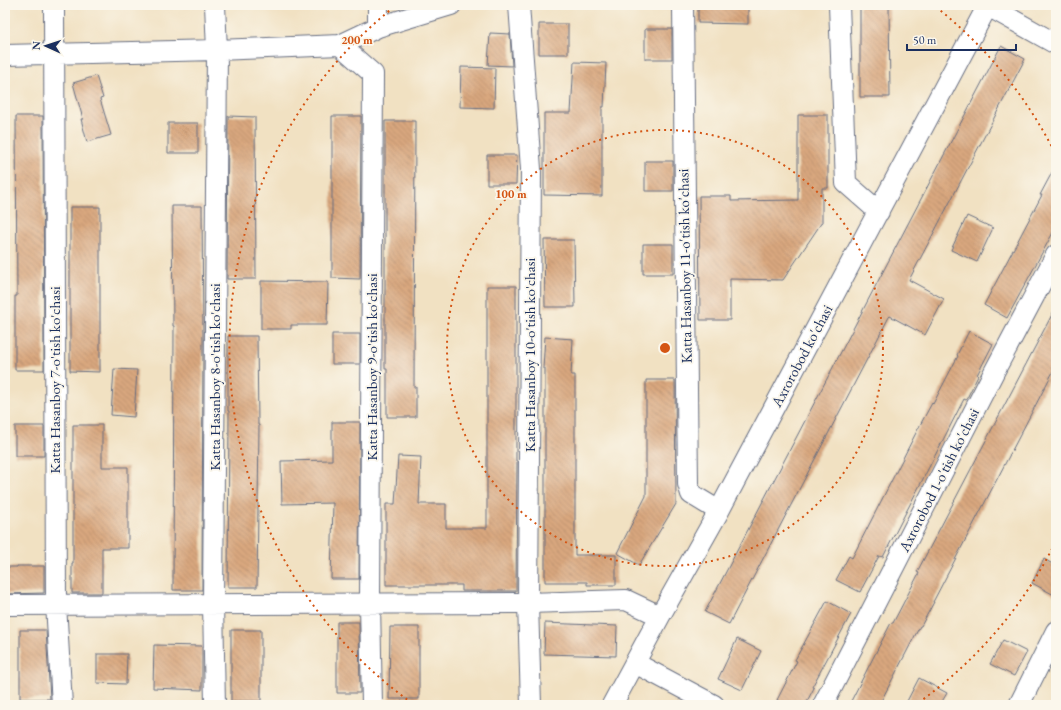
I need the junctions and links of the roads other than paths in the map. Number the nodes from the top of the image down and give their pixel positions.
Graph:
1 (54, 5) edge
2 (215, 5) edge
3 (378, 5) edge
4 (451, 5) edge
5 (519, 5) edge
6 (683, 5) edge
7 (839, 5) edge
8 (988, 5) edge
9 (378, 27) junction
10 (1056, 44) edge
11 (340, 45) junction
12 (217, 50) junction
13 (55, 54) junction
14 (5, 55) edge
15 (879, 212) junction
16 (1056, 255) edge
17 (719, 511) junction
18 (528, 602) junction
19 (370, 603) junction
20 (56, 604) junction
21 (213, 604) junction
22 (5, 605) edge
23 (660, 616) junction
24 (1056, 631) edge
25 (634, 663) junction
26 (62, 705) edge
27 (215, 705) edge
28 (372, 705) edge
29 (531, 705) edge
30 (612, 705) edge
31 (714, 705) edge
32 (823, 705) edge
33 (1019, 705) edge

1 - 13 street, Katta Hasanboy 7-o'tish ko'chasi
2 - 12 street, Katta Hasanboy 8-o'tish ko'chasi
3 - 9 street
4 - 9 street
5 - 18 street, Katta Hasanboy 10-o'tish ko'chasi
6 - 17 street, Katta Hasanboy 11-o'tish ko'chasi
7 - 15 street
8 - 10 street
8 - 15 street, Axrorobod ko'chasi
9 - 11 street
11 - 12 street
11 - 19 street, Katta Hasanboy 9-o'tish ko'chasi
12 - 13 street
12 - 21 street, Katta Hasanboy 8-o'tish ko'chasi
13 - 14 street
13 - 20 street, Katta Hasanboy 7-o'tish ko'chasi
15 - 17 street, Axrorobod ko'chasi
16 - 32 street, Axrorobod 1-o'tish ko'chasi
17 - 23 street, Axrorobod ko'chasi
18 - 19 street
18 - 23 street
18 - 29 street, Katta Hasanboy 10-o'tish ko'chasi
19 - 21 street
19 - 28 street, Katta Hasanboy 9-o'tish ko'chasi
20 - 21 street
20 - 22 street
20 - 26 street, Katta Hasanboy 7-o'tish ko'chasi
21 - 27 street, Katta Hasanboy 8-o'tish ko'chasi
23 - 25 street, Axrorobod ko'chasi
24 - 33 street
25 - 30 street, Axrorobod ko'chasi
25 - 31 street

